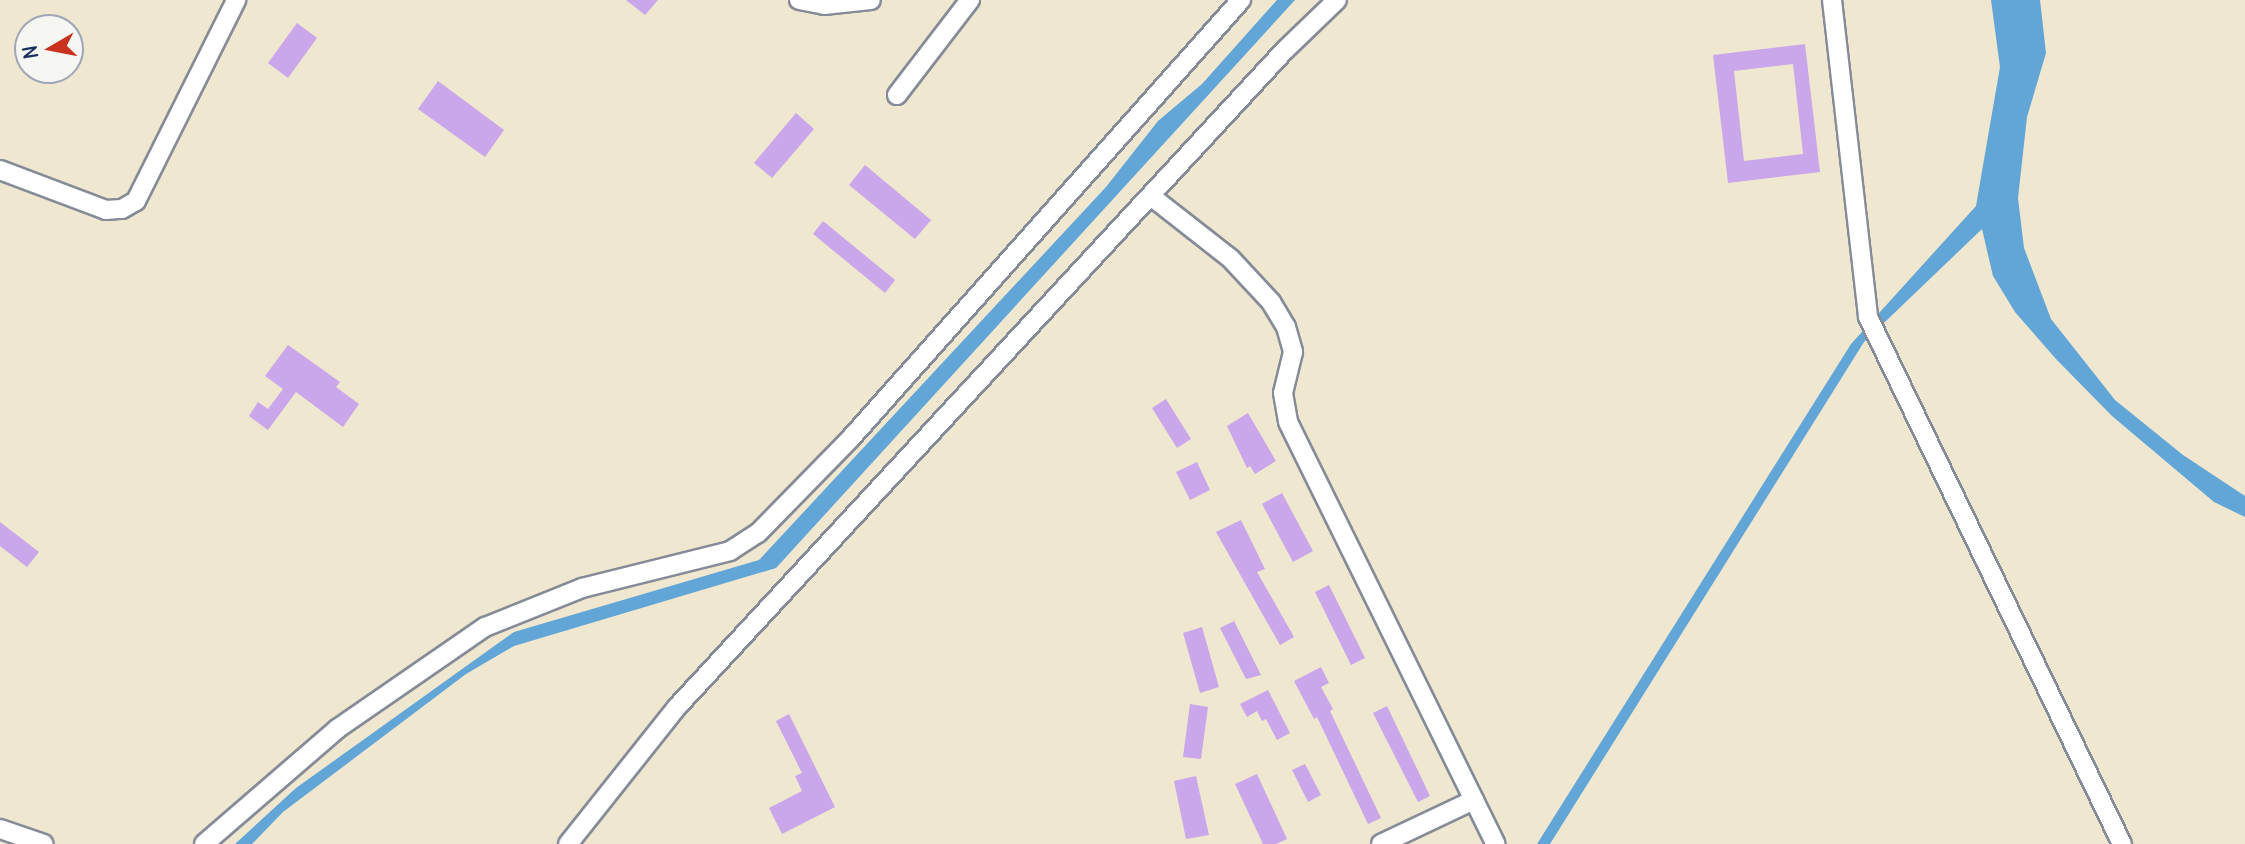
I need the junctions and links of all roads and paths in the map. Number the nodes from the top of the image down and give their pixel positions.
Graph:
1 (236, 0) edge
2 (799, 0) edge
3 (871, 0) edge
4 (970, 0) edge
5 (1241, 0) edge
6 (1337, 0) edge
7 (1832, 0) edge
8 (897, 95) dead end
9 (0, 170) edge
10 (1152, 197) junction
11 (1474, 800) junction
12 (0, 829) edge
13 (44, 844) edge
14 (204, 844) edge
15 (568, 844) edge
16 (1381, 844) edge
17 (1496, 844) edge
18 (2122, 844) edge

1 - 9 street
2 - 3 street
4 - 8 street
5 - 14 street
6 - 10 street
7 - 18 street
10 - 11 street
10 - 15 street
11 - 16 street
11 - 17 street
12 - 13 street

